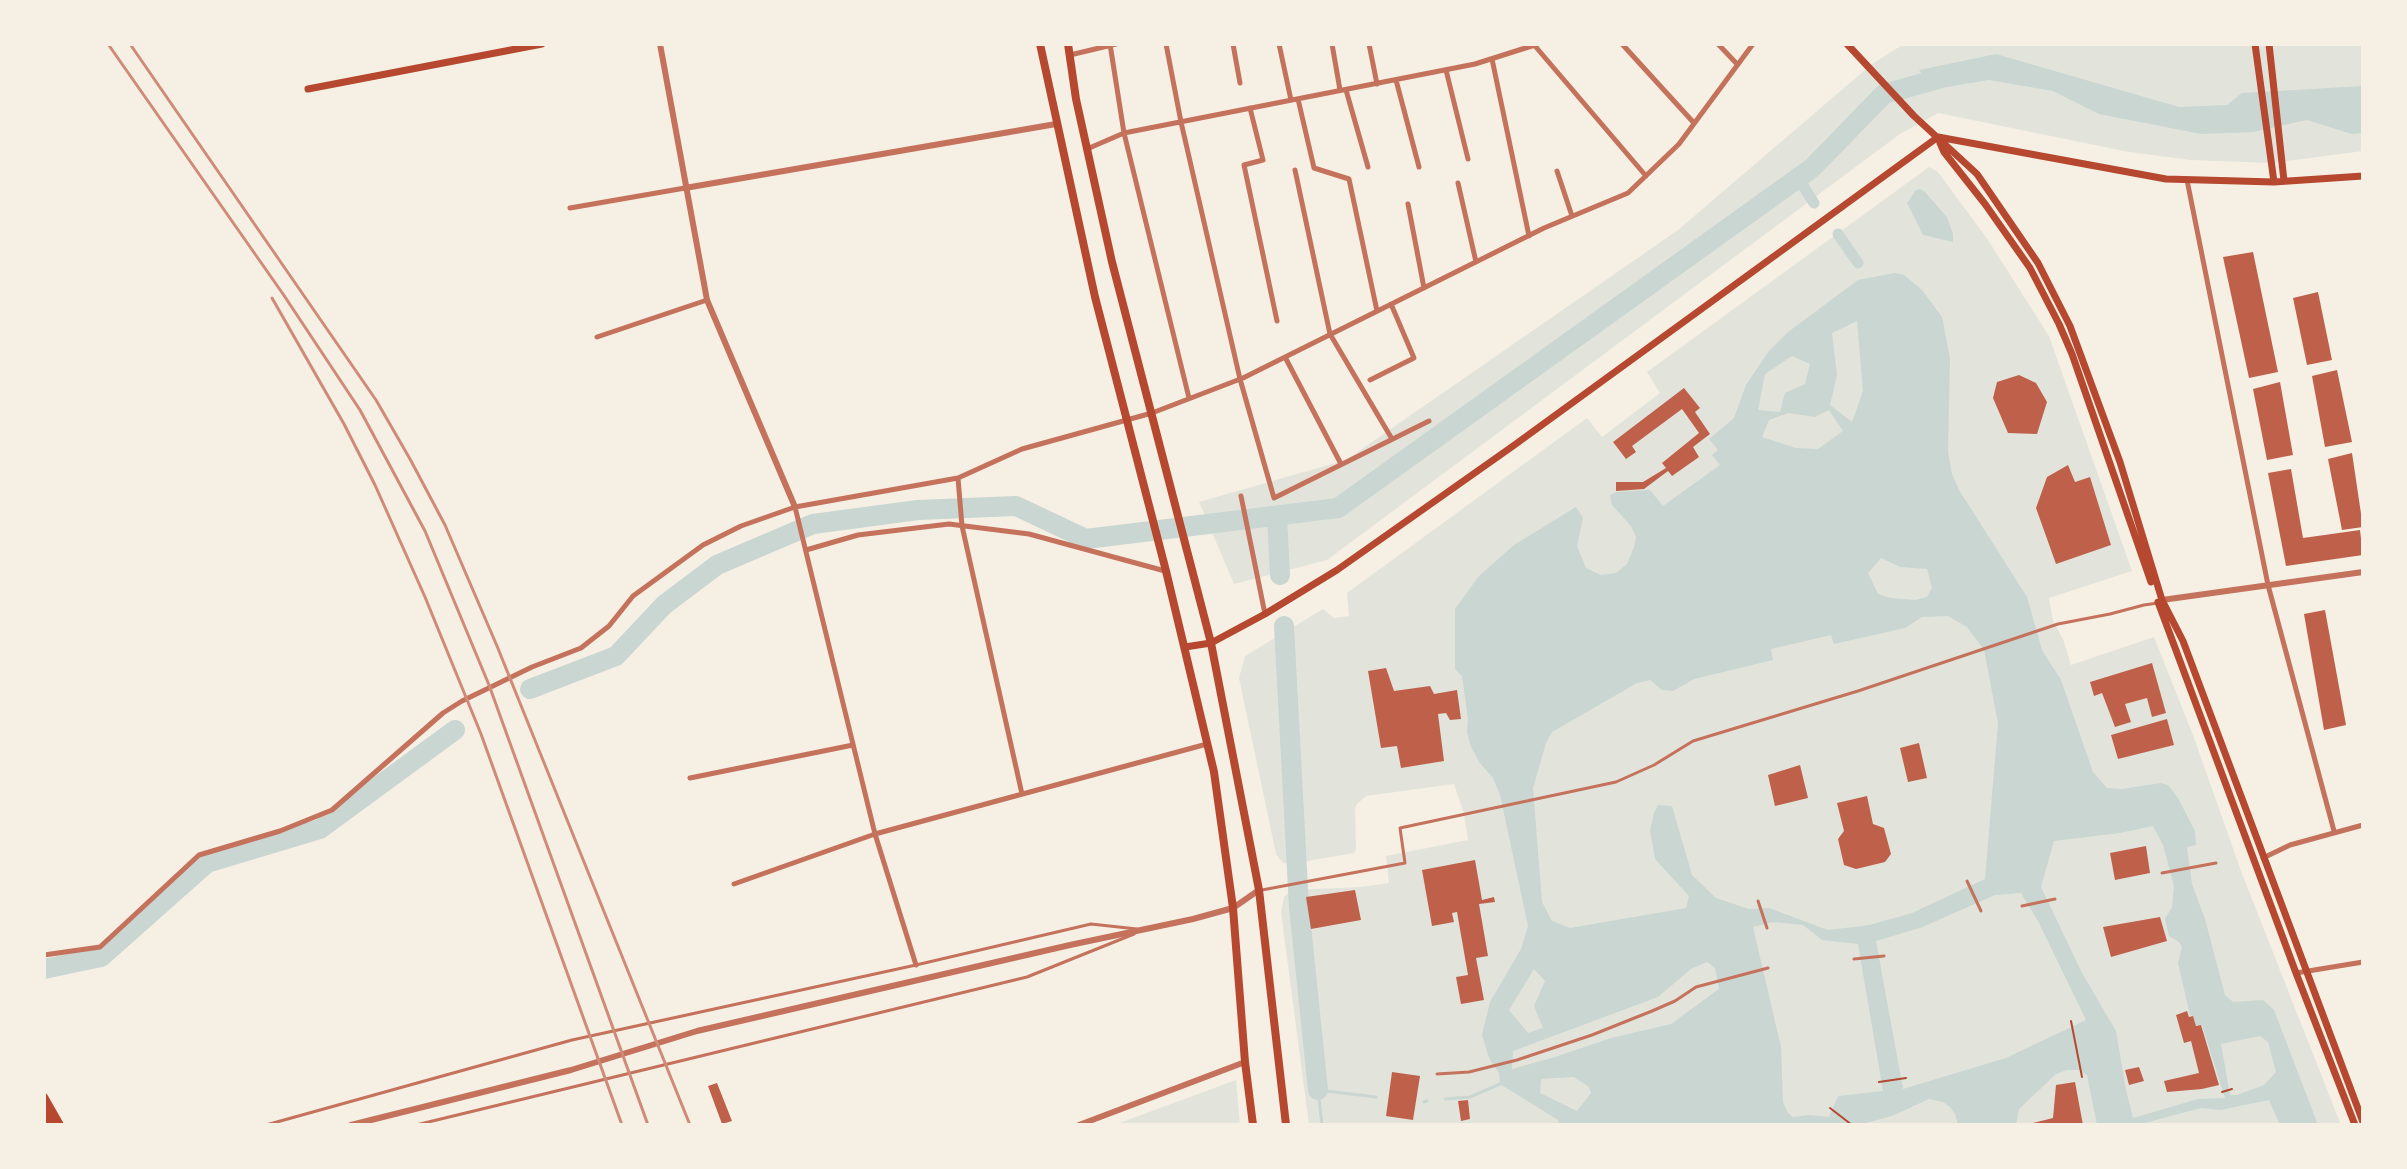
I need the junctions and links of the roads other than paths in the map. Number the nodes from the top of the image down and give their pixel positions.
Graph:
1 (542, 44) edge
2 (660, 44) edge
3 (1040, 44) edge
4 (1068, 44) edge
5 (1112, 44) edge
6 (1166, 44) edge
7 (1233, 44) edge
8 (1279, 44) edge
9 (1332, 44) edge
10 (1369, 44) edge
11 (1622, 44) edge
12 (1718, 44) edge
13 (1753, 44) edge
14 (1847, 44) edge
15 (2255, 44) edge
16 (2269, 44) edge
17 (1536, 45) edge
18 (1069, 55) junction
19 (1492, 59) junction
20 (1737, 64) junction
21 (1446, 70) junction
22 (1396, 80) junction
23 (1240, 83) dead end
24 (1377, 84) junction
25 (308, 89) dead end
26 (1343, 90) junction
27 (1295, 100) junction
28 (1250, 108) junction
29 (1181, 122) junction
30 (1694, 123) junction
31 (1056, 124) junction
32 (1124, 133) junction
33 (1938, 137) junction
34 (1087, 149) junction
35 (1468, 159) dead end
36 (1368, 167) dead end
37 (1419, 167) dead end
38 (1295, 170) dead end
39 (1557, 171) dead end
40 (1646, 176) junction
41 (2363, 176) edge
42 (2187, 180) junction
43 (2284, 181) junction
44 (2274, 182) junction
45 (1458, 183) dead end
46 (685, 188) junction
47 (1408, 204) dead end
48 (570, 208) dead end
49 (1572, 216) junction
50 (1529, 236) junction
51 (1476, 262) junction
52 (1424, 288) junction
53 (707, 300) junction
54 (1391, 304) junction
55 (1377, 311) junction
56 (1277, 321) dead end
57 (1330, 334) junction
58 (597, 337) dead end
59 (1285, 357) junction
60 (1240, 379) junction
61 (1370, 380) dead end
62 (1189, 398) junction
63 (1152, 413) junction
64 (1127, 420) junction
65 (1429, 421) dead end
66 (1392, 439) junction
67 (1341, 464) junction
68 (958, 478) junction
69 (1241, 496) dead end
70 (795, 507) junction
71 (962, 523) junction
72 (806, 550) junction
73 (1166, 571) junction
74 (2363, 572) edge
75 (2268, 585) junction
76 (2160, 602) junction
77 (1265, 614) junction
78 (1211, 643) junction
79 (1185, 647) junction
80 (1208, 744) junction
81 (853, 745) junction
82 (690, 778) dead end
83 (1022, 794) junction
84 (2363, 825) edge
85 (2334, 831) junction
86 (875, 834) junction
87 (2263, 858) junction
88 (2216, 863) dead end
89 (2162, 873) dead end
90 (1967, 881) dead end
91 (734, 884) dead end
92 (1259, 890) junction
93 (2055, 899) dead end
94 (1758, 901) dead end
95 (2022, 906) dead end
96 (1233, 908) junction
97 (1981, 911) dead end
98 (1767, 928) dead end
99 (1145, 929) junction
100 (44, 955) edge
101 (1884, 956) dead end
102 (1854, 959) dead end
103 (2363, 962) edge
104 (916, 965) junction
105 (1768, 968) dead end
106 (2307, 970) junction
107 (2296, 973) junction
108 (1245, 1062) junction
109 (1437, 1074) dead end
110 (44, 1097) edge
111 (44, 1112) edge
112 (2363, 1122) edge
113 (52, 1125) edge
114 (60, 1125) edge
115 (266, 1125) edge
116 (351, 1125) edge
117 (416, 1125) edge
118 (1079, 1125) edge
119 (1253, 1125) edge
120 (1286, 1125) edge
121 (2355, 1125) edge

1 - 25 main road
2 - 46 street
3 - 31 main road
4 - 18 main road
5 - 18 street
5 - 32 street
6 - 29 street
7 - 23 street
8 - 27 street
9 - 26 street
10 - 24 street
11 - 30 street
12 - 20 street
13 - 20 street
14 - 33 main road
15 - 44 main road
16 - 43 main road
17 - 19 street
17 - 40 street
18 - 34 main road
19 - 21 street
19 - 50 street
20 - 30 street
21 - 22 street
21 - 35 street
22 - 24 street
22 - 37 street
24 - 26 street
26 - 27 street
26 - 36 street
27 - 28 street
27 - 55 street
28 - 29 street
28 - 56 street
29 - 32 street
29 - 60 street
30 - 40 street
31 - 46 street
31 - 64 main road
32 - 34 street
32 - 62 street
33 - 42 main road
33 - 76 main road
33 - 77 main road
34 - 63 main road
38 - 57 street
39 - 49 street
40 - 49 street
41 - 43 main road
42 - 44 main road
42 - 75 street
43 - 44 main road
45 - 51 street
46 - 48 street
46 - 53 street
47 - 52 street
49 - 50 street
50 - 51 street
51 - 52 street
52 - 54 street
53 - 58 street
53 - 70 street
54 - 55 street
54 - 61 street
55 - 57 street
57 - 59 street
57 - 66 street
59 - 60 street
59 - 67 street
60 - 62 street
60 - 67 street
62 - 63 street
63 - 64 street
63 - 78 main road
64 - 68 street
64 - 73 main road
65 - 66 street
66 - 67 street
68 - 70 street
68 - 71 street
69 - 77 street
70 - 72 street
70 - 100 street
71 - 72 street
71 - 73 street
71 - 83 street
72 - 81 street
73 - 79 main road
74 - 75 street
75 - 76 street
75 - 85 street
76 - 87 main road
76 - 92 lane
76 - 107 main road
77 - 78 main road
78 - 79 main road
78 - 92 main road
79 - 80 main road
80 - 83 street
80 - 96 main road
81 - 82 street
81 - 86 street
83 - 86 street
84 - 85 street
85 - 87 street
86 - 91 street
86 - 104 street
87 - 106 main road
88 - 89 lane
90 - 97 lane
92 - 96 street
92 - 120 main road
93 - 95 lane
94 - 98 lane
96 - 99 street
96 - 108 main road
99 - 104 lane
99 - 116 street
99 - 117 lane
101 - 102 lane
103 - 106 street
104 - 115 lane
105 - 109 lane
106 - 107 street
106 - 112 main road
107 - 121 main road
108 - 118 street
108 - 119 main road
110 - 114 main road
111 - 113 main road

